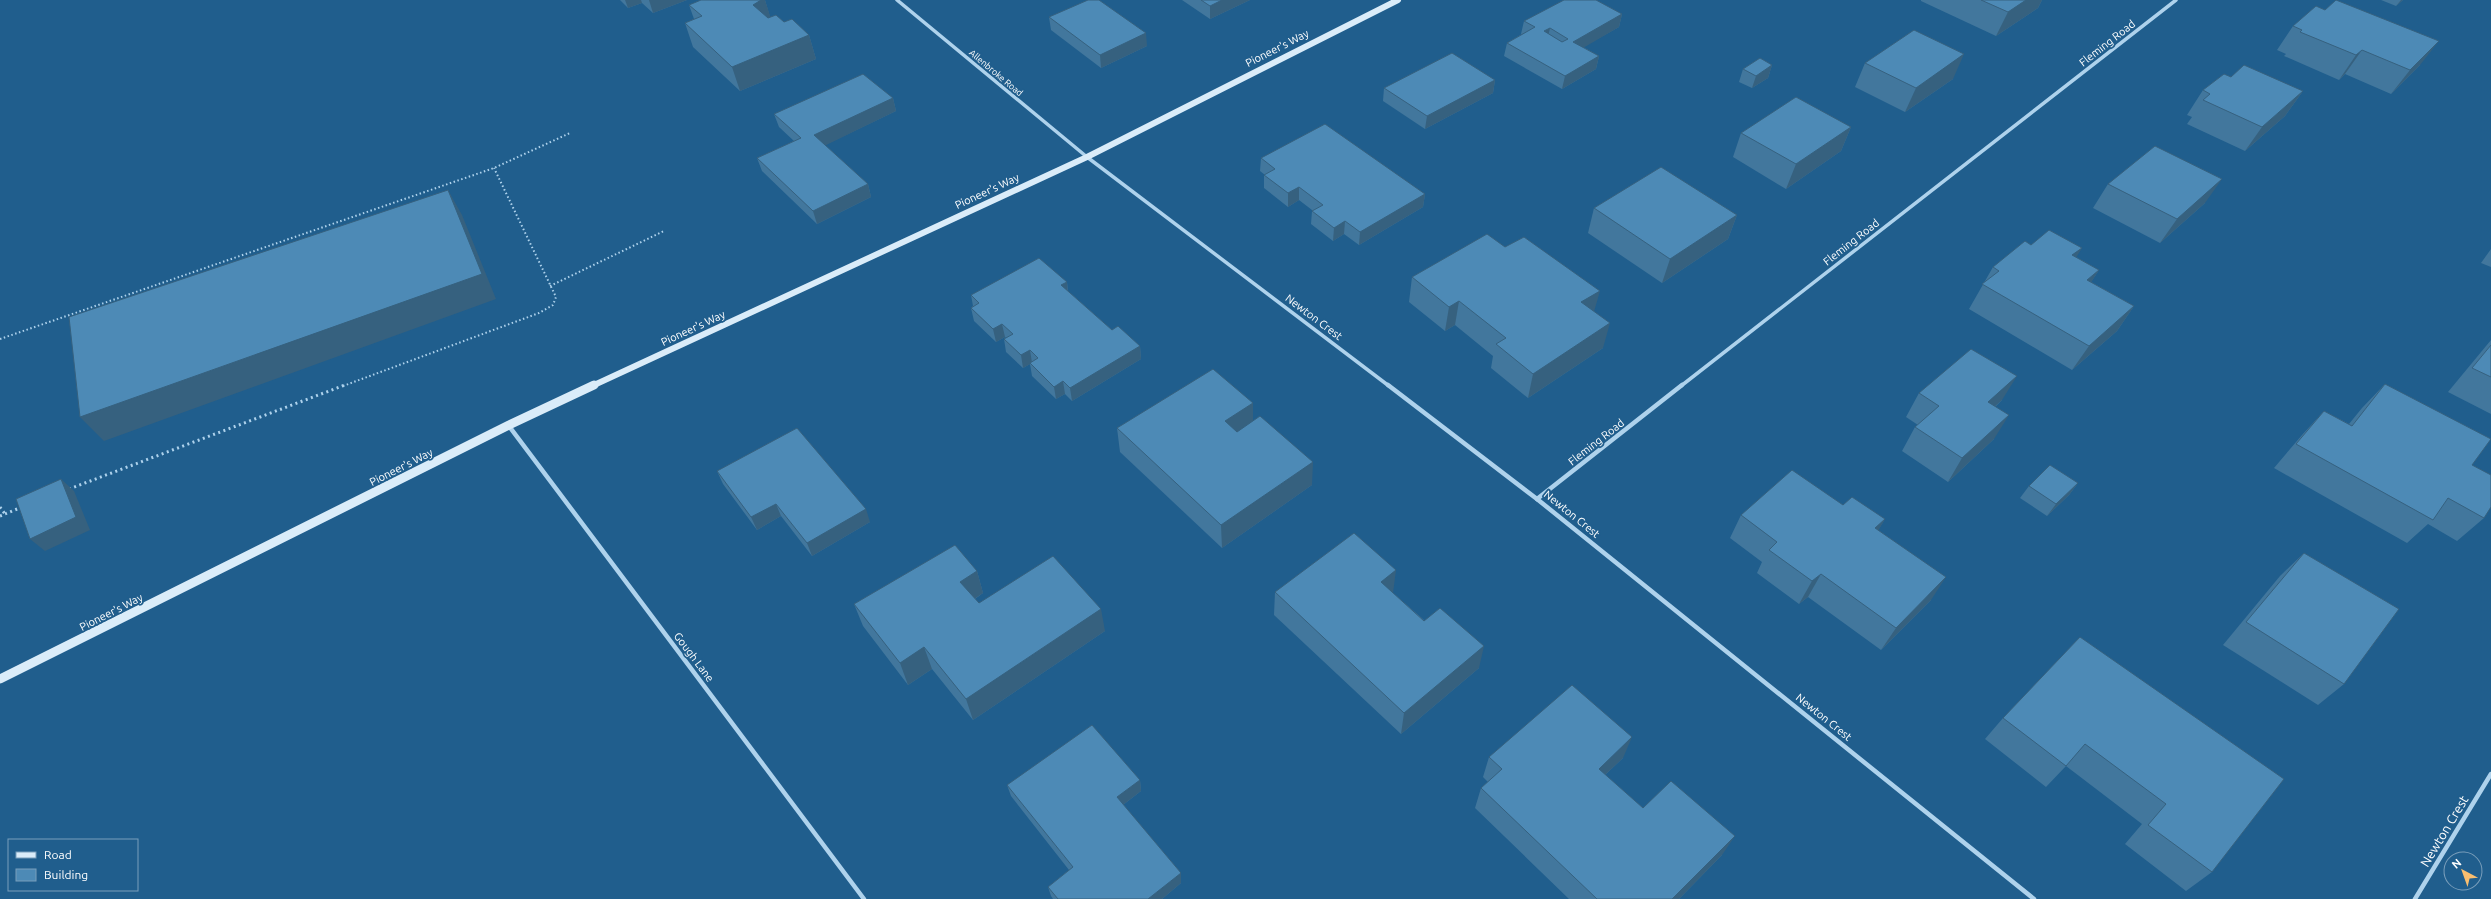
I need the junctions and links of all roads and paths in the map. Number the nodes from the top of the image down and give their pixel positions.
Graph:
1 (897, 0) edge
2 (1398, 0) edge
3 (2176, 0) edge
4 (570, 133) dead end
5 (1087, 157) junction
6 (494, 168) junction
7 (664, 231) dead end
8 (550, 286) junction
9 (0, 339) edge
10 (509, 426) junction
11 (64, 491) edge
12 (1537, 499) junction
13 (27, 505) edge
14 (0, 507) edge
15 (5, 514) junction
16 (0, 516) edge
17 (0, 679) edge
18 (2491, 774) edge
19 (864, 899) edge
20 (2034, 899) edge
21 (2415, 899) edge

1 - 5 street, Allenbroke Road
2 - 5 main road, Pioneer's Way
3 - 12 street, Fleming Road
4 - 6 path
5 - 10 main road, Pioneer's Way
5 - 12 street, Newton Crest
6 - 8 path
6 - 9 path
7 - 8 path
8 - 11 path
10 - 17 main road, Pioneer's Way
10 - 19 street, Gough Lane
12 - 20 street, Newton Crest
13 - 15 path
14 - 15 path
15 - 16 path
18 - 21 street, Newton Crest

